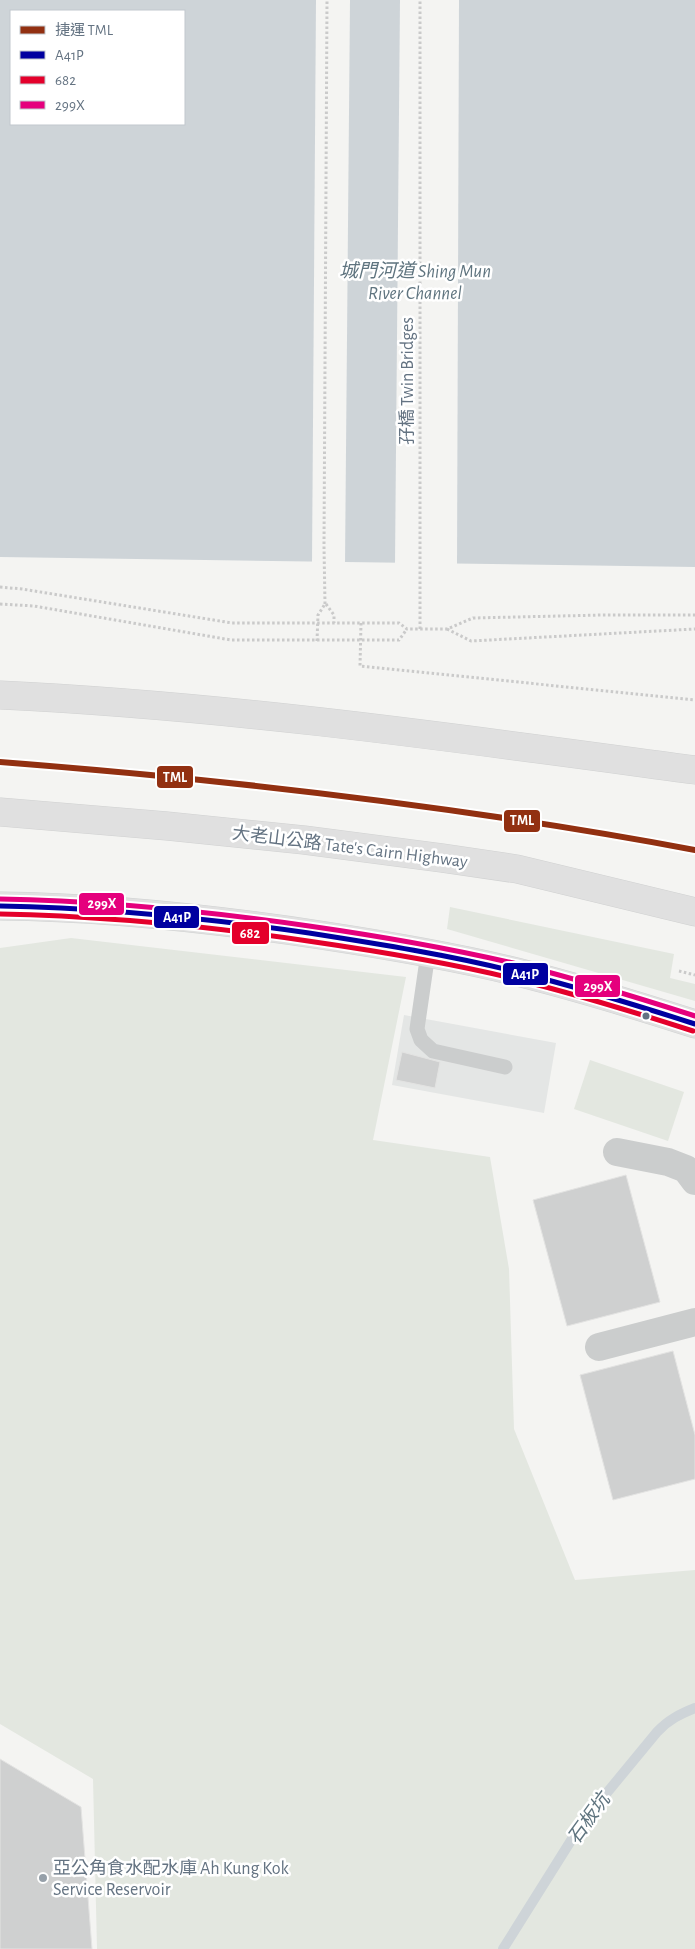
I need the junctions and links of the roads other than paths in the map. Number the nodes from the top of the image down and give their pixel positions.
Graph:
1 (0, 695) edge
2 (695, 770) edge
3 (0, 812) edge
4 (0, 906) edge
5 (695, 912) edge
6 (428, 953) junction
7 (695, 1024) edge
8 (504, 1067) dead end
9 (617, 1152) dead end
10 (695, 1181) edge
11 (695, 1322) edge
12 (599, 1346) dead end

1 - 2 main road
3 - 5 main road, 大老山公路 Tate's Cairn Highway
4 - 6 main road
6 - 7 main road
6 - 8 lane
9 - 10 street
11 - 12 street

